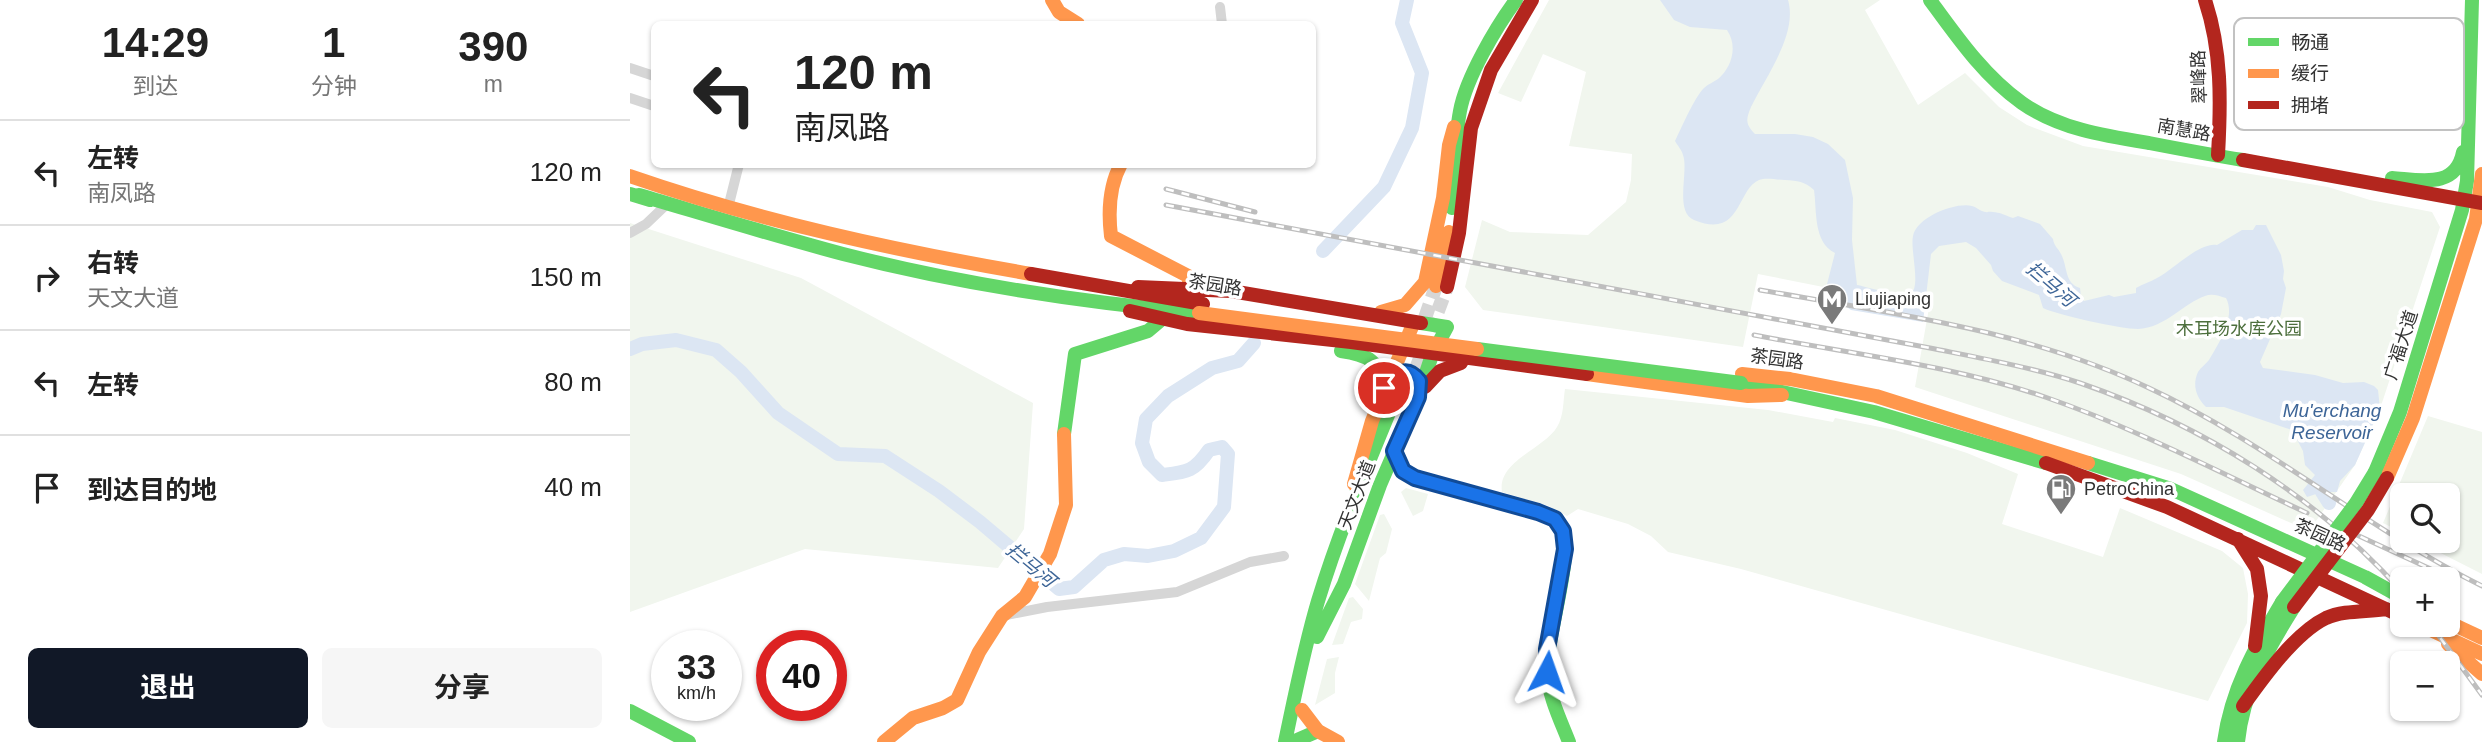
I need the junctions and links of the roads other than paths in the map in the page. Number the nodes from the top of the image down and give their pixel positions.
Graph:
1 (1052, 0) edge
2 (1516, 0) edge
3 (1532, 0) edge
4 (1930, 0) edge
5 (1941, 0) edge
6 (2205, 0) edge
7 (2472, 0) edge
8 (1220, 7) dead end
9 (1073, 21) edge
10 (1222, 21) edge
11 (630, 68) edge
12 (651, 75) edge
13 (630, 98) edge
14 (651, 105) edge
15 (2469, 124) junction
16 (2218, 151) junction
17 (738, 168) edge
18 (1118, 168) edge
19 (2482, 174) edge
20 (630, 176) edge
21 (2392, 178) junction
22 (2353, 180) junction
23 (630, 193) edge
24 (2475, 197) edge
25 (667, 204) junction
26 (728, 208) junction
27 (2482, 227) edge
28 (630, 233) edge
29 (2460, 246) junction
30 (1436, 285) junction
31 (1112, 287) junction
32 (1188, 288) junction
33 (1105, 304) junction
34 (1201, 309) junction
35 (1358, 312) junction
36 (1161, 320) junction
37 (1414, 322) junction
38 (1447, 327) joint
39 (1228, 329) junction
40 (1351, 342) junction
41 (1403, 350) junction
42 (1432, 355) junction
43 (1486, 361) junction
44 (1742, 378) junction
45 (1384, 388) junction
46 (1409, 391) junction
47 (1790, 395) junction
48 (1394, 451) junction
49 (1415, 478) junction
50 (1380, 485) junction
51 (1349, 512) junction
52 (2238, 539) junction
53 (1284, 556) dead end
54 (2390, 590) edge
55 (2288, 605) junction
56 (2386, 609) junction
57 (2390, 611) edge
58 (1002, 616) junction
59 (2460, 618) edge
60 (2482, 626) edge
61 (2460, 628) edge
62 (1317, 637) junction
63 (2437, 637) edge
64 (2446, 637) edge
65 (2482, 638) edge
66 (2255, 646) junction
67 (2482, 654) edge
68 (2482, 674) edge
69 (2243, 706) junction
70 (1302, 710) junction
71 (630, 711) edge
72 (630, 721) edge
73 (1318, 731) junction
74 (672, 742) edge
75 (689, 742) edge
76 (884, 742) edge
77 (1291, 742) edge
78 (1338, 742) edge
79 (1569, 742) edge
80 (2224, 742) edge
81 (2238, 742) edge

1 - 9 main road
2 - 30 main road
3 - 30 main road
4 - 16 main road, 南慧路
5 - 16 main road, 南慧路
6 - 16 main road, 翠峰路
7 - 15 main road, 广福大道
8 - 10 street
11 - 12 street
13 - 14 street
15 - 21 main road
15 - 24 main road, 广福大道
16 - 21 main road, 南慧路
16 - 22 main road, 南慧路
17 - 26 street
18 - 32 main road
19 - 24 main road, 广福大道
20 - 26 main road, 茶园路
21 - 24 main road, 南慧路
22 - 24 main road, 南慧路
22 - 29 main road
23 - 25 main road, 茶园路
24 - 29 main road, 广福大道
25 - 28 street
25 - 33 main road, 茶园路
26 - 31 main road, 茶园路
27 - 29 main road
29 - 55 main road, 广福大道, bridge
30 - 35 main road
31 - 32 main road, 茶园路
31 - 34 main road, 茶园路
32 - 35 main road, 茶园路
33 - 34 main road, 茶园路
33 - 36 main road, 茶园路
34 - 44 main road, 茶园路
35 - 37 main road, 茶园路
35 - 40 main road
36 - 39 main road, 茶园路
36 - 58 main road
37 - 38 main road, 茶园路
37 - 41 main road, 天文大道
38 - 42 main road, 天文大道
39 - 40 main road, 茶园路
39 - 45 main road
40 - 41 main road, 茶园路
41 - 42 main road, 茶园路
41 - 45 main road, 天文大道
42 - 43 main road, 茶园路
42 - 46 main road, 天文大道
43 - 46 main road
43 - 47 main road, 茶园路
44 - 47 main road, 茶园路
44 - 54 main road, 茶园路
45 - 46 main road
45 - 51 main road, 天文大道
46 - 48 main road, 天文大道
46 - 51 main road, 天文大道
46 - 62 main road, 天文大道
47 - 52 main road, 茶园路
48 - 49 main road
48 - 50 main road, 天文大道
49 - 50 main road
49 - 79 main road
50 - 62 main road, 天文大道
51 - 77 main road, 天文大道
52 - 56 main road, 茶园路
52 - 66 main road
53 - 58 street
55 - 66 main road, 广福大道
55 - 69 main road, 广福大道
56 - 57 main road, 茶园路
56 - 69 main road
58 - 76 main road
59 - 60 main road
61 - 65 main road
62 - 70 main road, 天文大道
63 - 68 main road
64 - 67 main road
66 - 80 main road, 广福大道
69 - 81 main road, 广福大道
70 - 73 main road
70 - 77 main road, 天文大道
71 - 75 main road
72 - 74 main road
73 - 77 main road
73 - 78 main road

